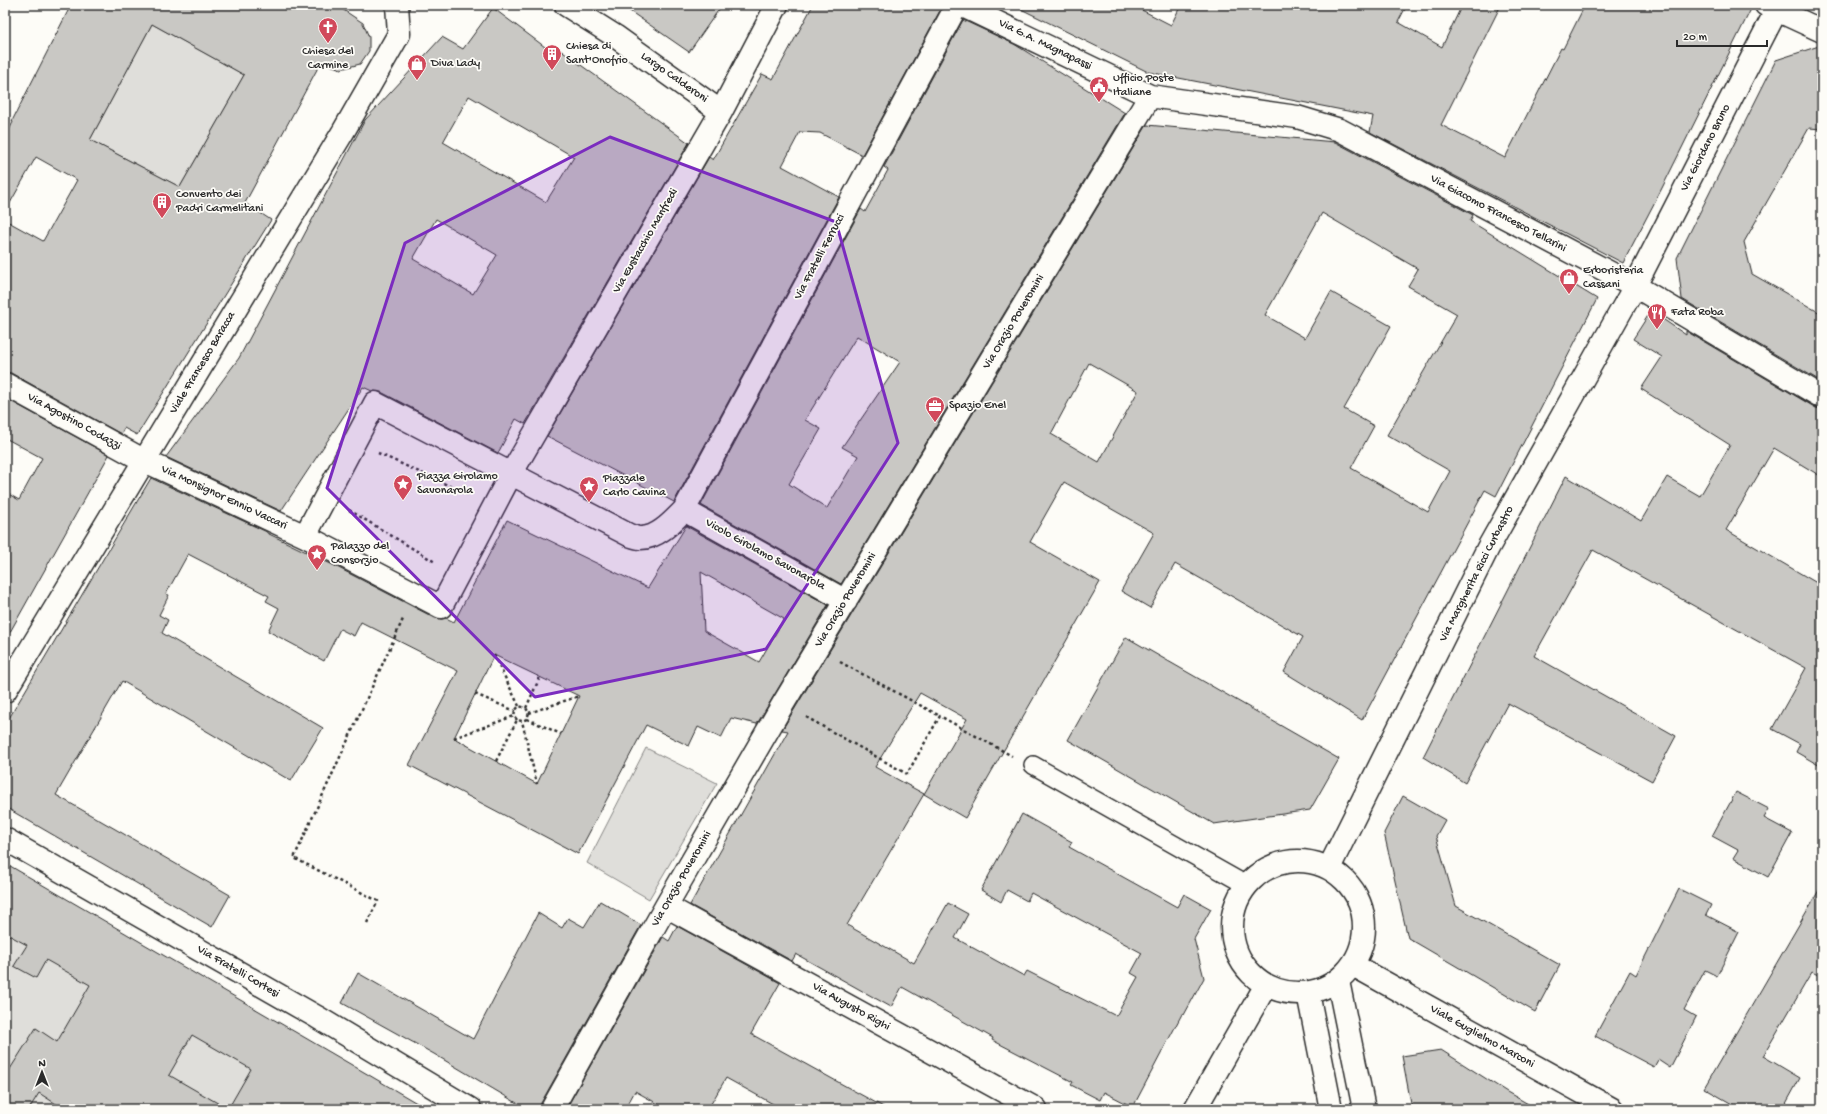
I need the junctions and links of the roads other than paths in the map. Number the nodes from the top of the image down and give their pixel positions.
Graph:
1 (397, 5) edge
2 (566, 5) edge
3 (777, 5) edge
4 (957, 5) edge
5 (961, 5) edge
6 (1771, 8) edge
7 (1822, 31) edge
8 (1150, 96) junction
9 (721, 112) junction
10 (1635, 286) junction
11 (5, 384) edge
12 (1822, 397) edge
13 (143, 460) junction
14 (511, 474) junction
15 (684, 510) junction
16 (305, 536) junction
17 (846, 601) junction
18 (5, 691) edge
19 (1033, 765) dead end
20 (5, 839) edge
21 (1329, 868) junction
22 (1246, 885) junction
23 (666, 906) junction
24 (1353, 965) junction
25 (1338, 981) junction
26 (1266, 985) junction
27 (1308, 993) junction
28 (470, 1109) edge
29 (552, 1109) edge
30 (1036, 1109) edge
31 (1195, 1109) edge
32 (1331, 1109) edge
33 (1364, 1109) edge
34 (1612, 1109) edge

1 - 13 street, Viale Francesco Baracca
2 - 9 street, Largo Calderoni
3 - 9 street, Via Eustacchio Manfredi
4 - 15 street, Via Fratelli Ferrucci
5 - 8 street, Via G.A. Magnapassi
6 - 7 street
6 - 10 street, Via Giordano Bruno
8 - 10 street, Via Giacomo Francesco Tellarini
8 - 17 street, Via Orazio Poveromini
9 - 14 street, Via Eustacchio Manfredi
10 - 12 street, Via Giacomo Francesco Tellarini
10 - 21 street, Via Margherita Ricci Curbastro
11 - 13 street, Via Agostino Codazzi
13 - 16 street, Via Monsignor Ennio Vaccari
13 - 18 street, Viale Francesco Baracca
14 - 15 street
14 - 16 street
14 - 16 street
15 - 17 street, Vicolo Girolamo Savonarola
17 - 23 street, Via Orazio Poveromini
19 - 22 lane
20 - 28 street, Via Fratelli Cortesi
21 - 22 street
21 - 24 street
22 - 26 street
23 - 29 street, Via Orazio Poveromini
23 - 30 street, Via Augusto Righi
24 - 25 street
24 - 34 street, Viale Guglielmo Marconi
25 - 27 street
25 - 33 street
26 - 27 street
26 - 31 street
27 - 32 street

